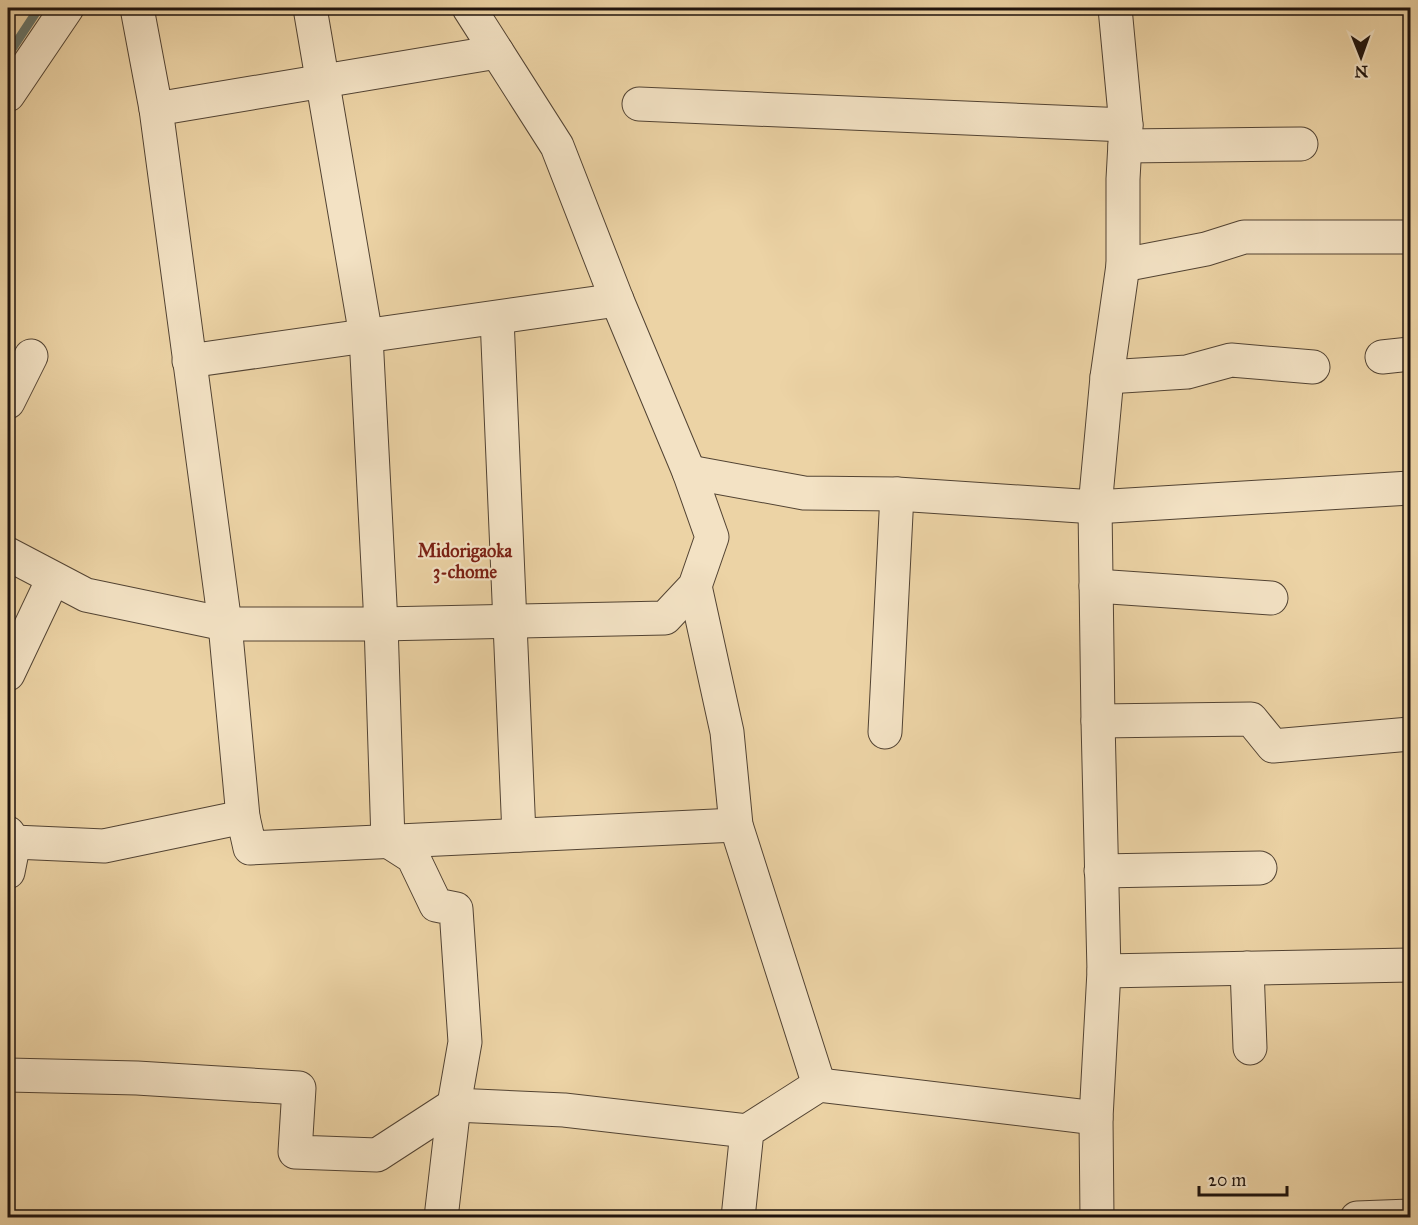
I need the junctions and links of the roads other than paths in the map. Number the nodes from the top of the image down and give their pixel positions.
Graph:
1 (67, 8) edge
2 (137, 8) edge
3 (310, 8) edge
4 (469, 8) edge
5 (1115, 8) edge
6 (497, 52) junction
7 (323, 81) junction
8 (8, 95) edge
9 (639, 104) dead end
10 (156, 110) junction
11 (1125, 135) junction
12 (1301, 144) dead end
13 (1410, 237) edge
14 (1123, 265) junction
15 (617, 300) junction
16 (497, 318) junction
17 (366, 336) junction
18 (31, 356) dead end
19 (189, 361) junction
20 (1313, 367) dead end
21 (1107, 377) junction
22 (8, 402) edge
23 (689, 472) junction
24 (1410, 488) edge
25 (897, 494) junction
26 (1095, 507) junction
27 (8, 554) edge
28 (53, 579) junction
29 (695, 586) junction
30 (1096, 586) junction
31 (1271, 598) dead end
32 (510, 620) junction
33 (225, 624) junction
34 (381, 624) junction
35 (8, 675) edge
36 (1098, 721) junction
37 (885, 732) dead end
38 (1410, 734) edge
39 (243, 817) junction
40 (736, 825) junction
41 (519, 836) junction
42 (388, 841) junction
43 (10, 849) edge
44 (1260, 868) dead end
45 (1101, 871) junction
46 (1410, 965) edge
47 (1247, 968) junction
48 (1104, 970) junction
49 (1250, 1048) dead end
50 (8, 1075) edge
51 (819, 1085) junction
52 (454, 1105) junction
53 (1096, 1118) junction
54 (747, 1131) junction
55 (1410, 1216) edge
56 (441, 1218) edge
57 (738, 1218) edge
58 (1097, 1218) edge
59 (1358, 1218) edge

1 - 8 street
2 - 10 street
3 - 7 street
4 - 6 street
5 - 11 street
6 - 7 street
6 - 15 street
7 - 10 street
7 - 17 street
9 - 11 street
10 - 19 street
11 - 12 street
11 - 14 street
13 - 14 street
14 - 21 street
15 - 16 street
15 - 23 street
16 - 17 street
16 - 32 street
17 - 19 street
17 - 34 street
18 - 22 street
19 - 33 street
20 - 21 street
21 - 26 street
23 - 25 street
23 - 29 street
24 - 26 street
25 - 26 street
25 - 37 street
26 - 30 street
27 - 28 street
28 - 33 street
28 - 35 street
29 - 32 street
29 - 40 street
30 - 31 street
30 - 36 street
32 - 34 street
32 - 41 street
33 - 34 street
33 - 39 street
34 - 42 street
36 - 38 street
36 - 45 street
39 - 42 street
39 - 43 street
40 - 41 street
40 - 51 street
41 - 42 street
42 - 52 street
44 - 45 street
45 - 48 street
46 - 47 street
47 - 48 street
47 - 49 street
48 - 53 street
50 - 52 street
51 - 53 street
51 - 54 street
52 - 54 street
52 - 56 street
53 - 58 street
54 - 57 street
55 - 59 street

